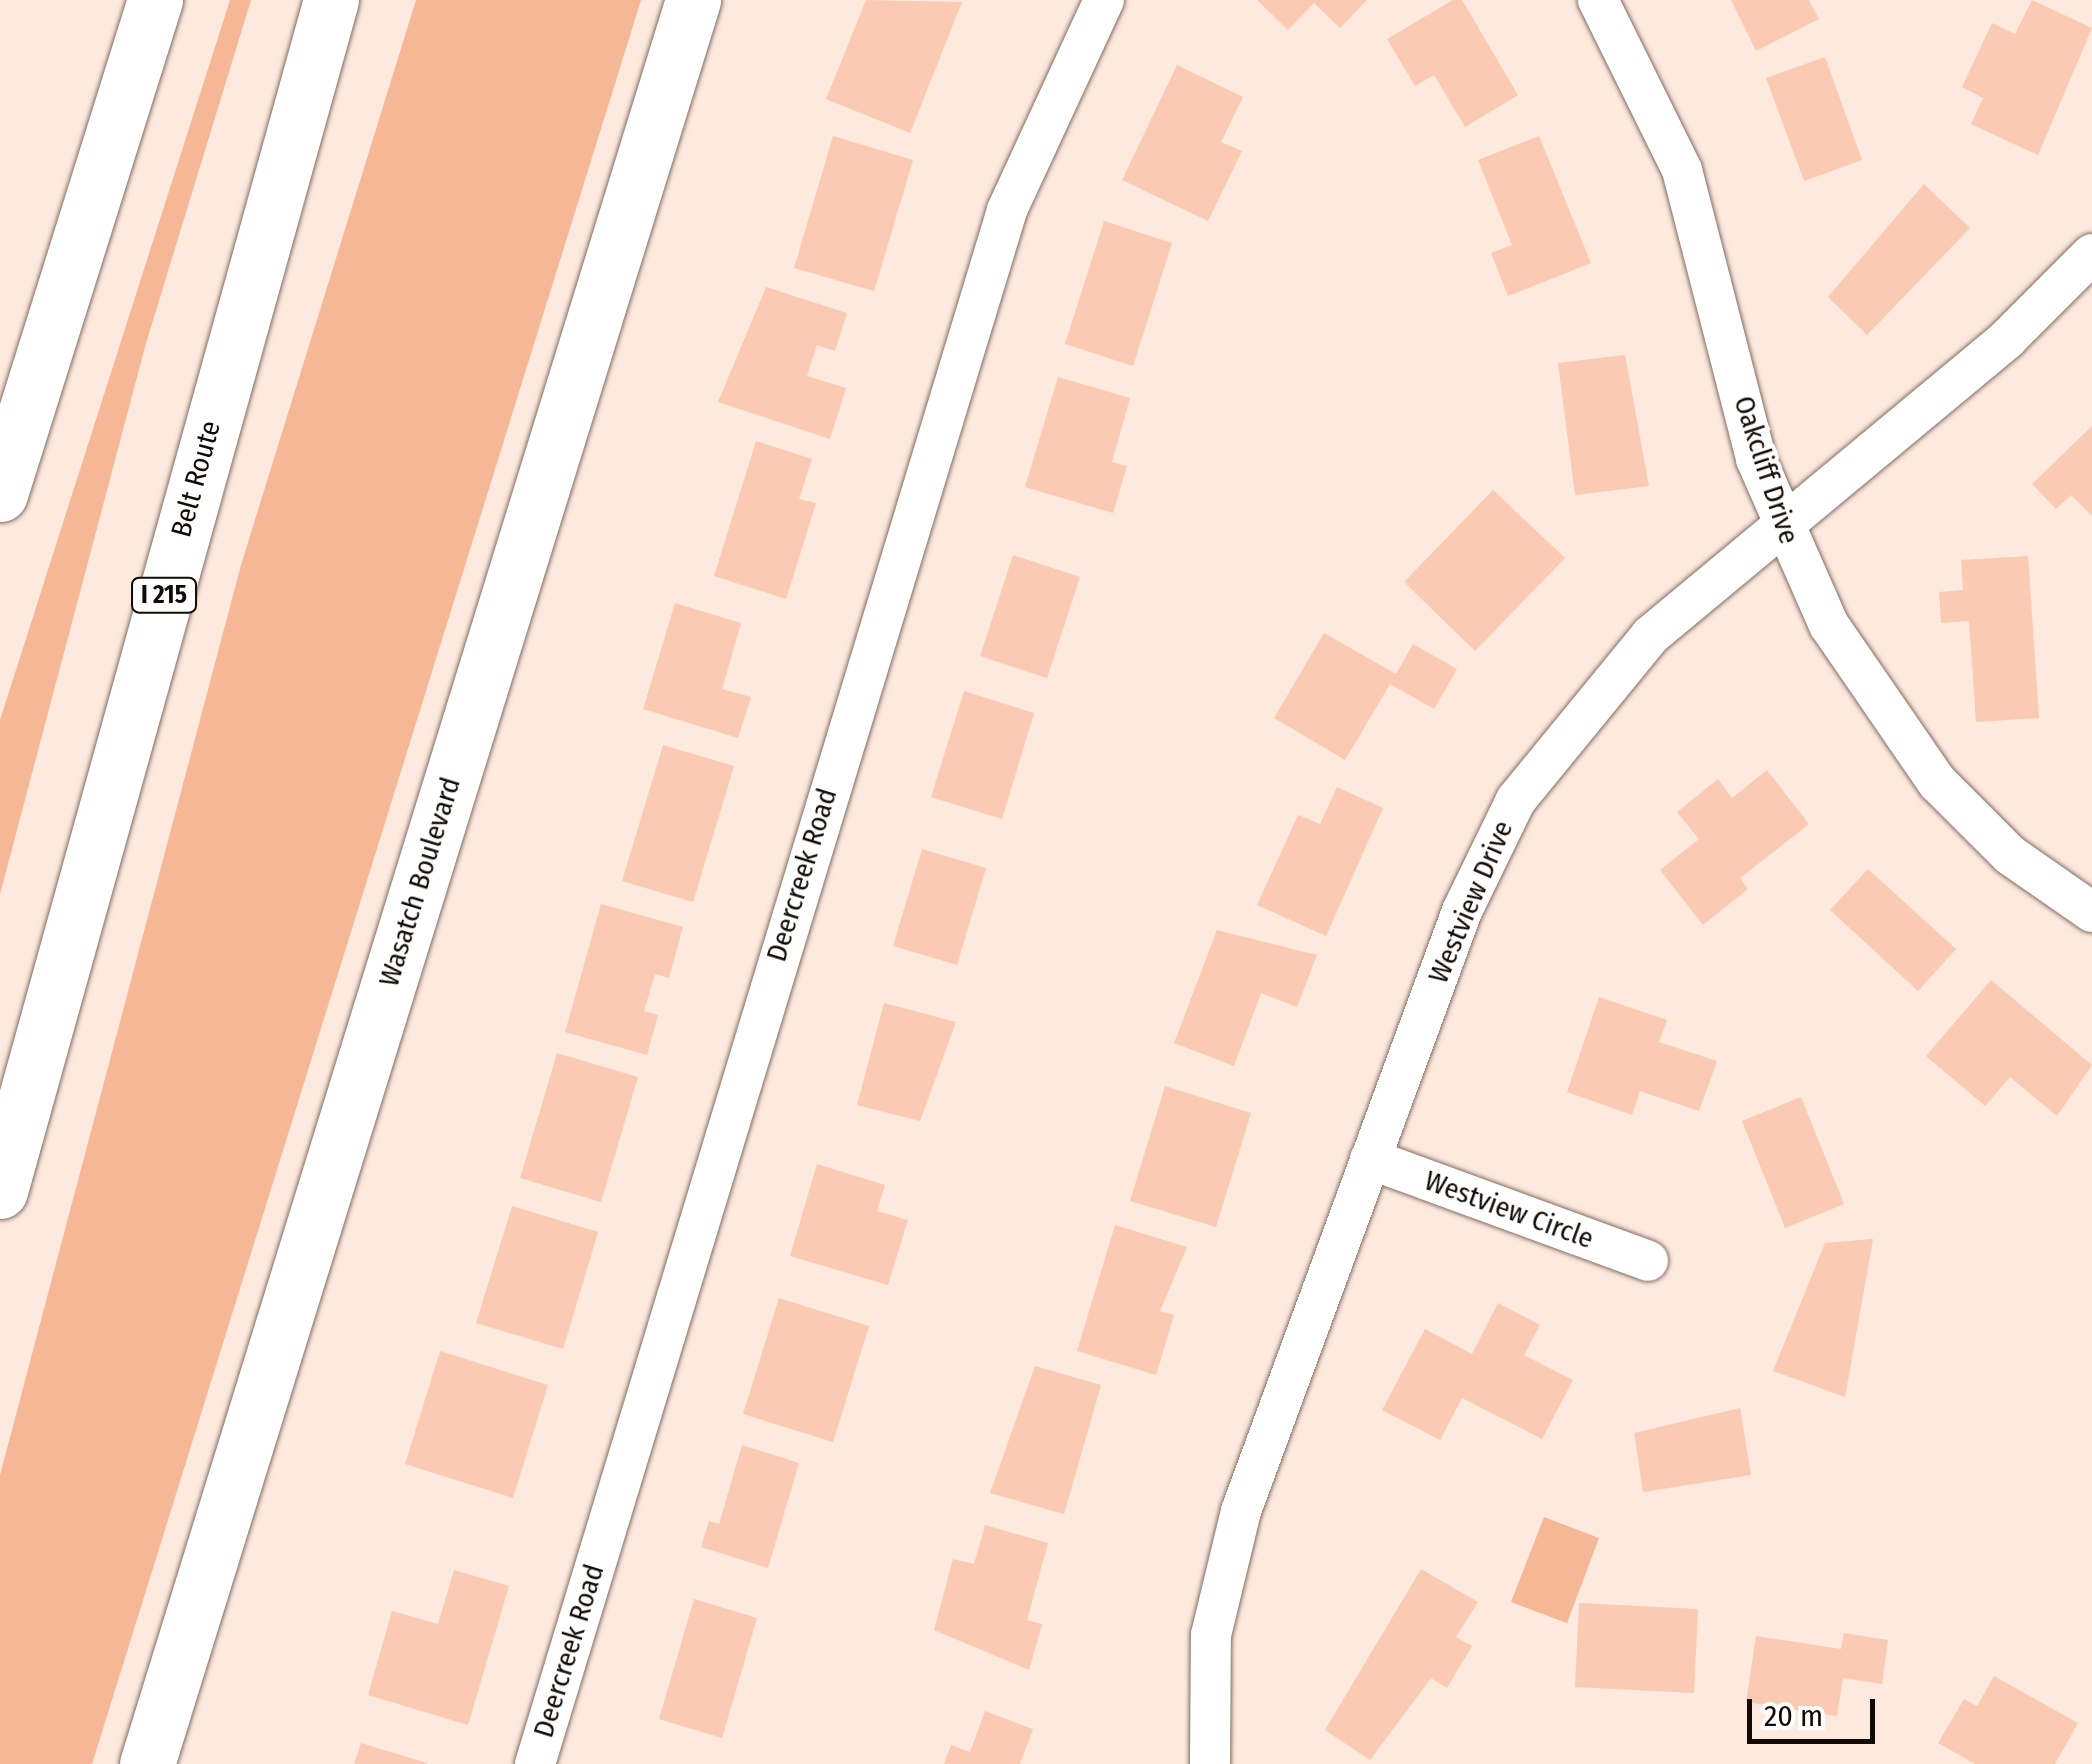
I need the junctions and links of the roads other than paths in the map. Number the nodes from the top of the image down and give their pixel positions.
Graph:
1 (155, 0) edge
2 (331, 0) edge
3 (692, 0) edge
4 (1104, 0) edge
5 (1598, 0) edge
6 (2092, 254) edge
7 (0, 494) edge
8 (1778, 525) junction
9 (2092, 912) edge
10 (1370, 1159) junction
11 (0, 1190) edge
12 (1648, 1260) dead end
13 (147, 1764) edge
14 (535, 1764) edge
15 (1210, 1764) edge

1 - 7 main road
2 - 11 main road, Belt Route / I 215
3 - 13 main road, Wasatch Boulevard
4 - 14 street, Deercreek Road
5 - 8 street, Oakcliff Drive
6 - 8 street, Westview Drive
8 - 9 street, Oakcliff Drive
8 - 10 street, Westview Drive
10 - 12 street, Westview Circle
10 - 15 street, Westview Drive

